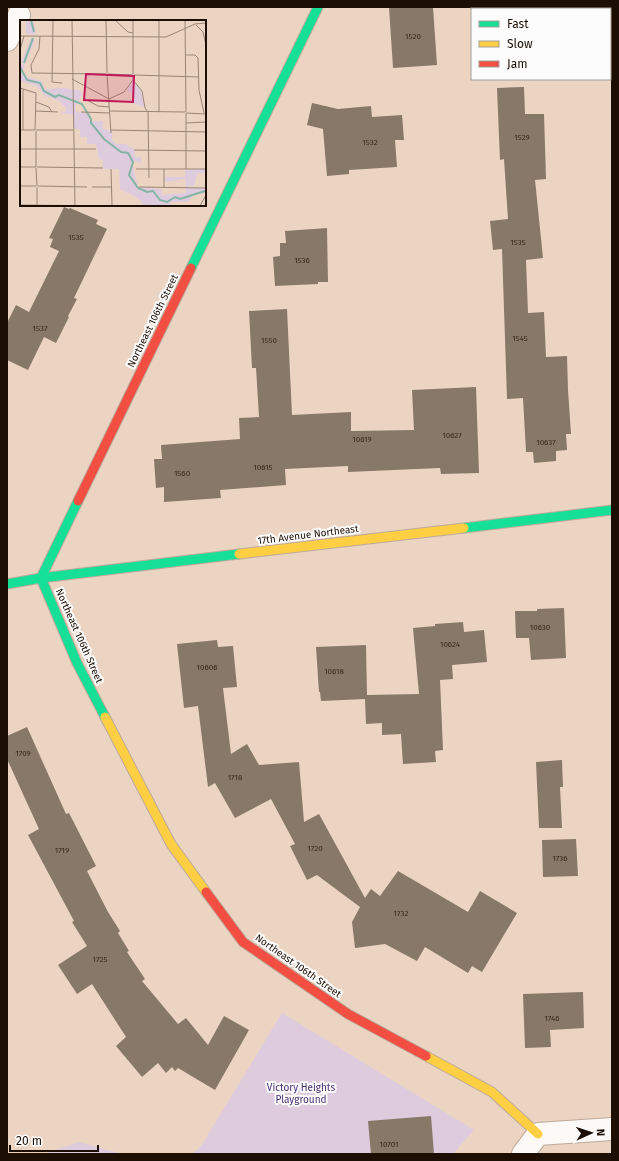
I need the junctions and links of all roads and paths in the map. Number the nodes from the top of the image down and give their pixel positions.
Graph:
1 (318, 7) edge
2 (19, 15) dead end
3 (7, 40) edge
4 (612, 510) edge
5 (41, 578) junction
6 (7, 584) edge
7 (612, 1129) edge
8 (538, 1134) junction
9 (523, 1154) edge

1 - 5 street, Northeast 106th Street
2 - 3 street
4 - 5 street, 17th Avenue Northeast
5 - 6 street, 17th Avenue Northeast
5 - 8 street, Northeast 106th Street
7 - 8 street
8 - 9 street

